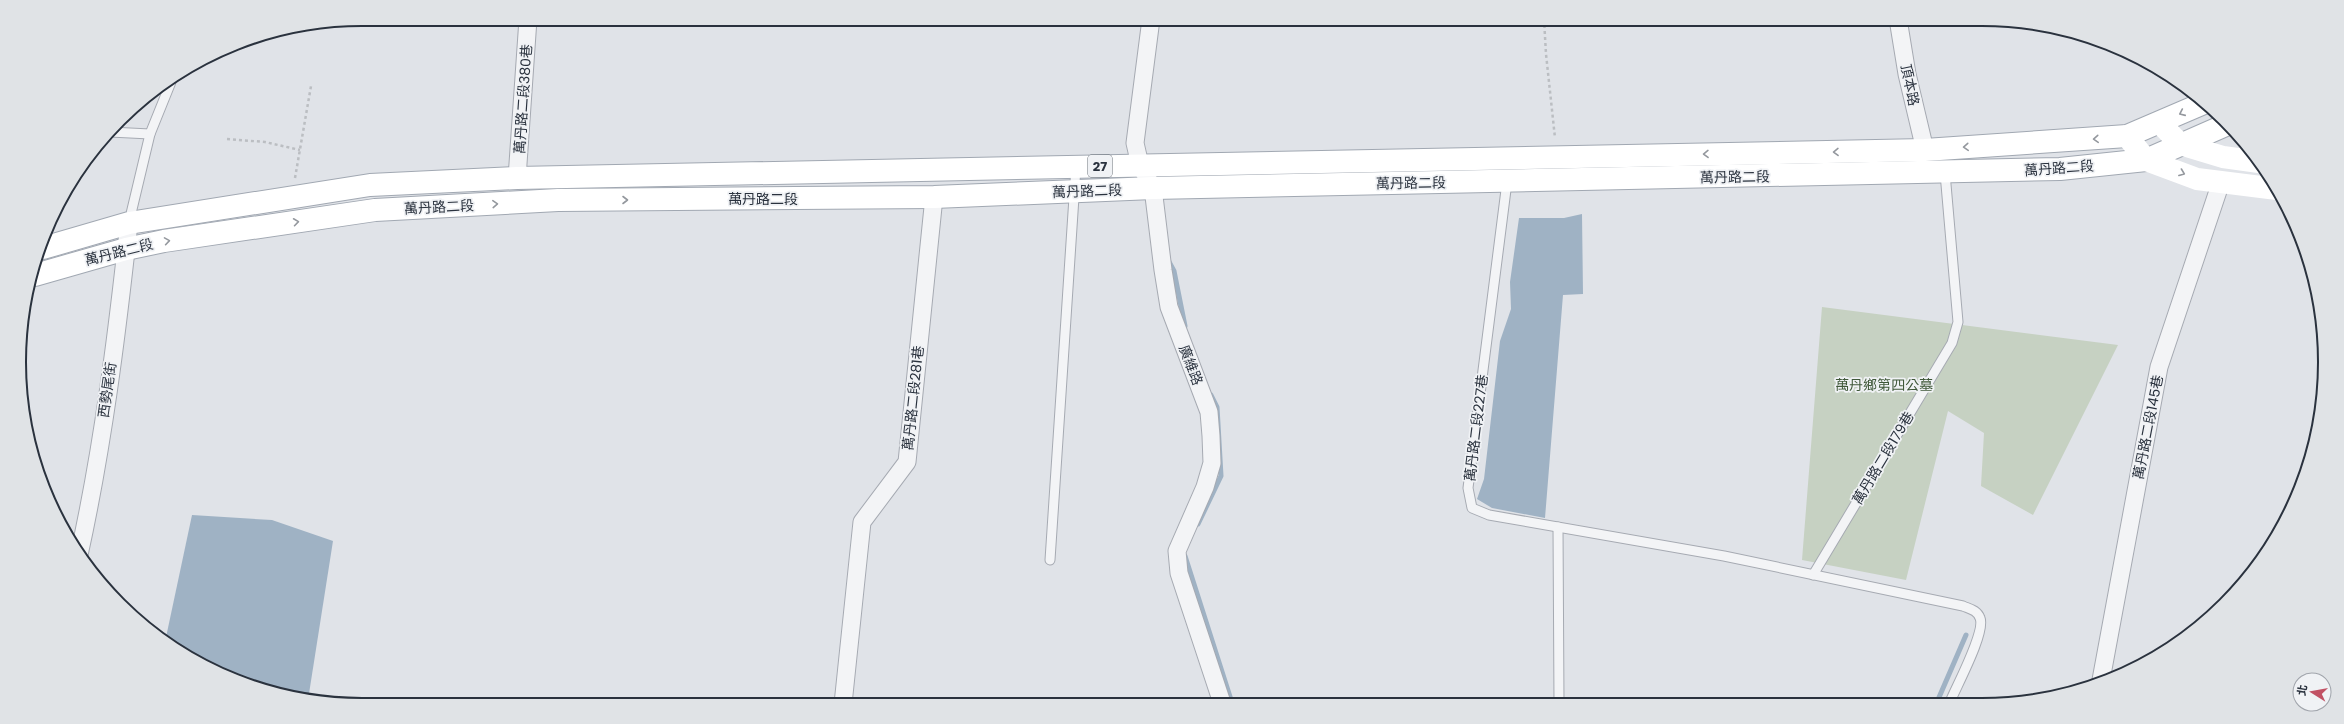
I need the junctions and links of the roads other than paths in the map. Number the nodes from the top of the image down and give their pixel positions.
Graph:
1 (528, 26) edge
2 (1150, 26) edge
3 (1899, 26) edge
4 (169, 87) edge
5 (2199, 105) edge
6 (2160, 122) junction
7 (2222, 126) edge
8 (116, 132) edge
9 (150, 134) junction
10 (2127, 136) junction
11 (2180, 144) junction
12 (1924, 150) junction
13 (2146, 160) junction
14 (2252, 161) edge
15 (1140, 165) junction
16 (1076, 167) junction
17 (1945, 173) junction
18 (517, 178) junction
19 (1507, 182) junction
20 (2221, 182) junction
21 (1153, 188) junction
22 (2269, 188) edge
23 (1074, 192) junction
24 (934, 197) junction
25 (518, 203) junction
26 (129, 223) junction
27 (47, 247) edge
28 (126, 249) junction
29 (37, 274) edge
30 (1558, 527) junction
31 (81, 546) edge
32 (1050, 560) dead end
33 (1813, 575) junction
34 (2102, 675) edge
35 (843, 698) edge
36 (1220, 698) edge
37 (1559, 698) edge
38 (1952, 698) edge

1 - 18 street, 萬丹路二段380巷
2 - 15 street, 廣維路
3 - 12 street, 頂本路
4 - 9 lane
5 -> 6 main road, 27
6 - 10 main road, 萬丹路二段 / 27
6 - 11 main road
7 - 11 main road, 27
8 - 9 lane
9 - 26 lane
10 -> 12 main road, 萬丹路二段 / 27
10 - 13 main road
11 - 13 main road, 萬丹路二段 / 27
11 - 14 main road
12 -> 15 main road, 萬丹路二段 / 27
13 - 17 main road, 萬丹路二段 / 27
13 -> 20 main road, 萬丹路二段
15 - 16 main road, 萬丹路二段 / 27
15 - 21 street, 廣維路
16 - 18 main road, 萬丹路二段 / 27
16 - 23 lane
17 - 19 main road, 萬丹路二段 / 27
17 - 33 lane, 萬丹路二段179巷
18 - 25 lane
18 - 26 main road, 萬丹路二段 / 27
19 - 21 main road, 萬丹路二段 / 27
19 - 30 lane, 萬丹路二段227巷
20 - 22 main road, 萬丹路二段
20 - 34 street, 萬丹路二段145巷
21 - 23 main road, 萬丹路二段 / 27
21 - 36 street, 廣維路
23 - 24 main road, 萬丹路二段 / 27
23 - 32 lane
25 -> 24 main road, 萬丹路二段 / 27
24 - 35 street, 萬丹路二段281巷
28 -> 25 main road, 萬丹路二段 / 27
26 - 27 main road, 萬丹路二段 / 27
26 - 28 street, 西勢尾街
28 - 29 main road, 萬丹路二段 / 27
28 - 31 street, 西勢尾街
30 - 33 lane
30 - 37 lane
33 - 38 lane

